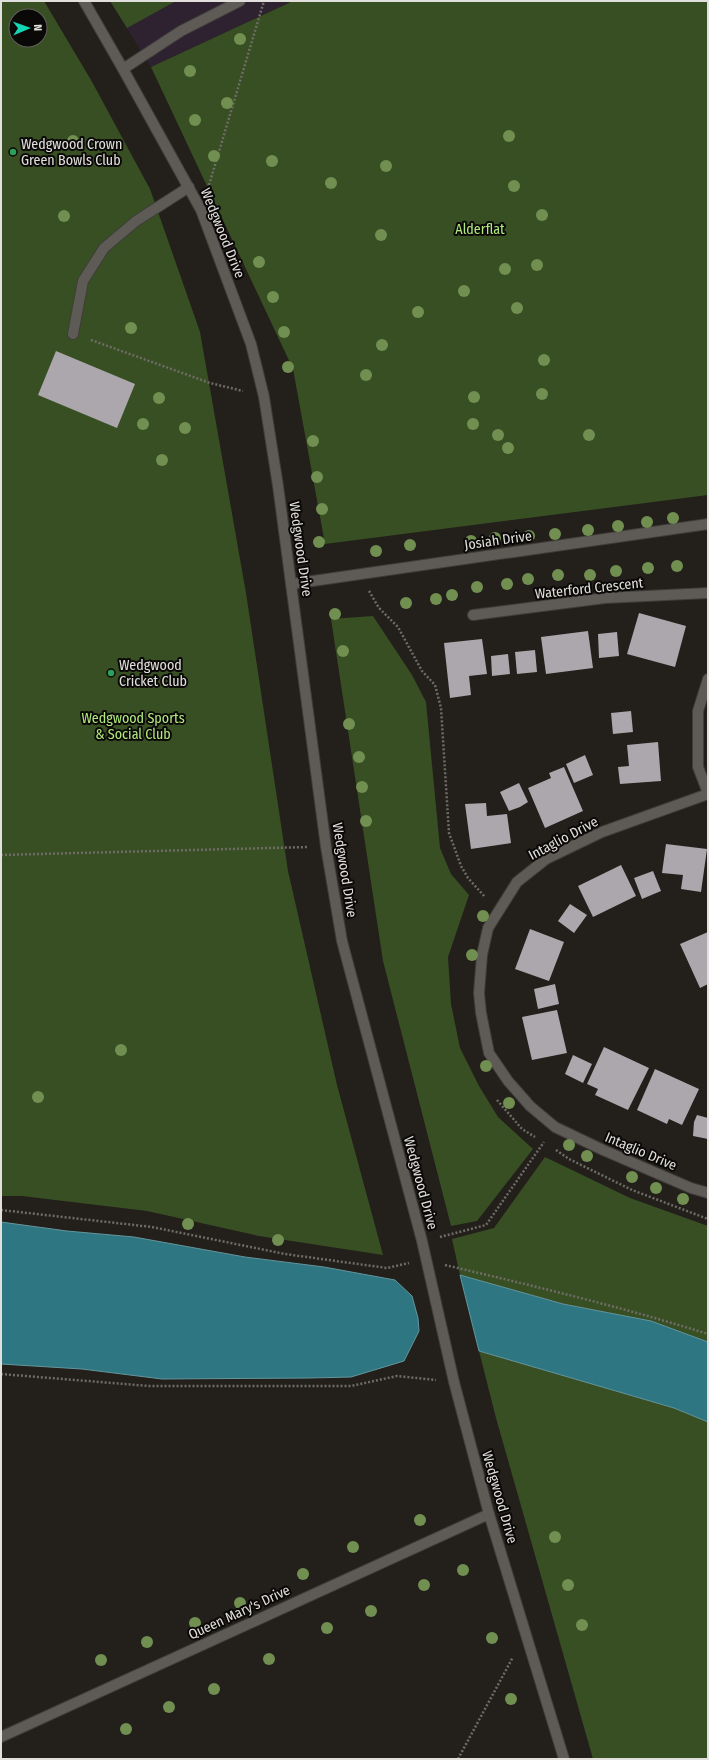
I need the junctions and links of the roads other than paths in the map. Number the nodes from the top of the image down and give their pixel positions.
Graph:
1 (84, 1) edge
2 (240, 1) edge
3 (123, 69) junction
4 (189, 187) junction
5 (73, 334) road end
6 (708, 524) edge
7 (292, 584) junction
8 (708, 592) edge
9 (473, 615) dead end
10 (708, 679) edge
11 (708, 794) edge
12 (708, 1193) edge
13 (489, 1514) junction
14 (1, 1737) edge
15 (564, 1759) edge

1 - 3 street, Wedgwood Drive
2 - 3 street
3 - 4 street, Wedgwood Drive
4 - 5 street
4 - 7 street, Wedgwood Drive
6 - 7 street, Josiah Drive
7 - 13 street, Wedgwood Drive
8 - 9 street, Waterford Crescent
10 - 11 street
11 - 12 street, Intaglio Drive
13 - 14 street, Queen Mary's Drive
13 - 15 street, Wedgwood Drive

